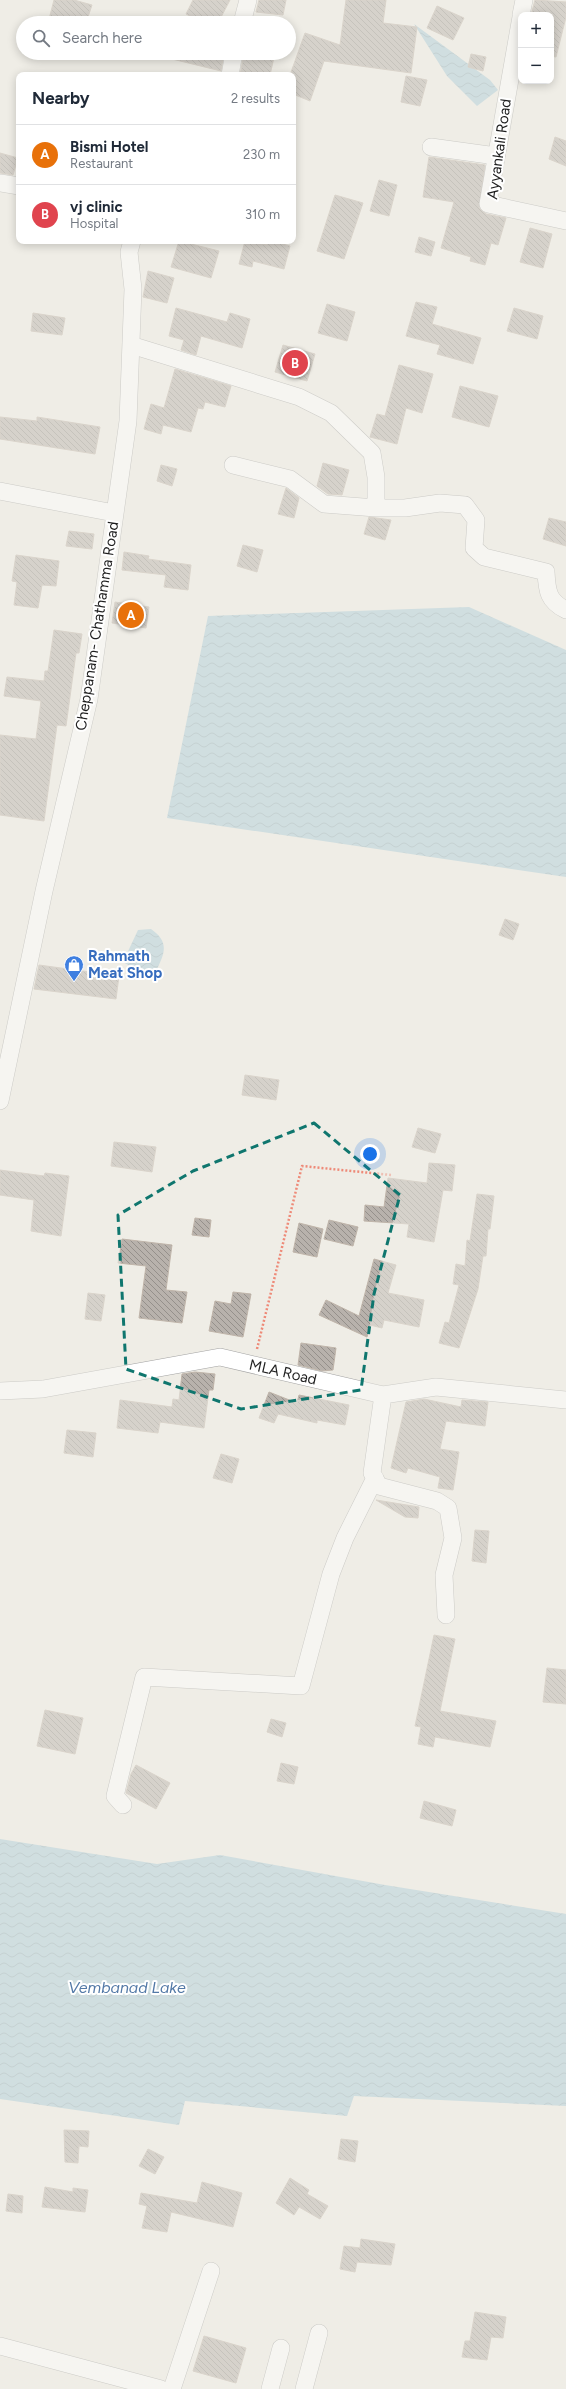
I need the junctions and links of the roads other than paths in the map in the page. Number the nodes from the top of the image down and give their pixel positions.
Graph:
1 (248, 0) edge
2 (524, 0) edge
3 (522, 12) edge
4 (244, 16) edge
5 (518, 33) edge
6 (233, 60) edge
7 (231, 72) edge
8 (431, 147) dead end
9 (496, 156) junction
10 (0, 183) edge
11 (16, 186) edge
12 (566, 221) edge
13 (131, 244) edge
14 (131, 345) junction
15 (233, 465) dead end
16 (0, 491) edge
17 (376, 508) junction
18 (114, 513) junction
19 (566, 610) edge
20 (0, 1101) edge
21 (0, 1391) edge
22 (383, 1395) junction
23 (566, 1400) edge
24 (375, 1478) junction
25 (446, 1615) dead end
26 (123, 1805) dead end
27 (211, 2271) dead end
28 (319, 2333) dead end
29 (0, 2346) edge
30 (280, 2348) dead end
31 (161, 2389) edge
32 (172, 2389) edge
33 (270, 2389) edge
34 (304, 2389) edge

1 - 4 street
2 - 3 street, Ayyankali Road
5 - 9 street, Ayyankali Road
6 - 7 street
8 - 9 street
9 - 12 street, Ayyankali Road
10 - 11 street
13 - 14 street, Cheppanam- Chathamma Road
14 - 17 street
14 - 18 street, Cheppanam- Chathamma Road
15 - 17 street
16 - 18 street
17 - 19 street
18 - 20 street, Cheppanam- Chathamma Road
21 - 22 street, MLA Road
22 - 23 street, MLA Road
22 - 24 street
24 - 25 street
24 - 26 street
27 - 32 street
28 - 34 street
29 - 31 street
30 - 33 street

